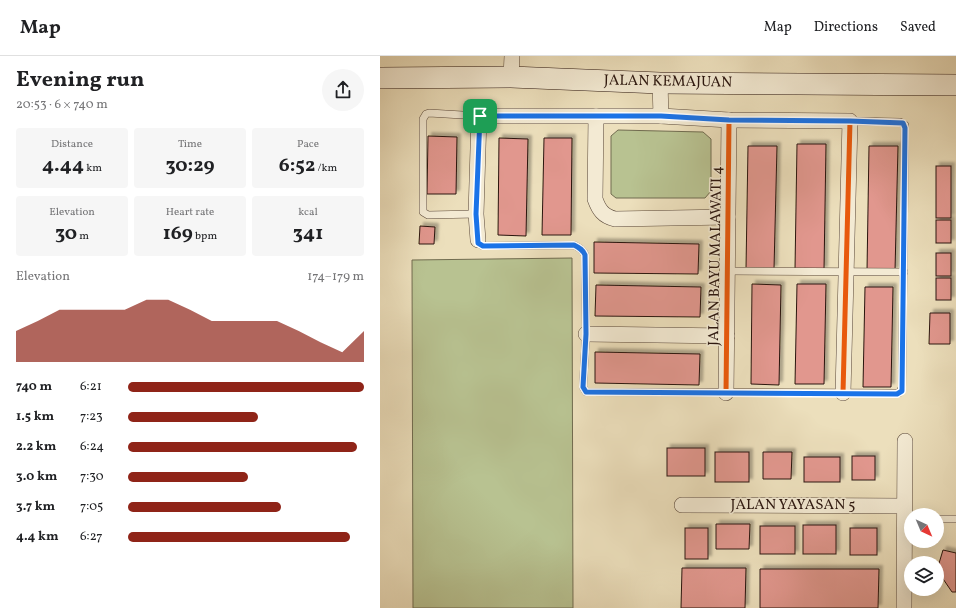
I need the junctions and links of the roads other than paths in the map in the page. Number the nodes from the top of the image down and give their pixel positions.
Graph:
1 (512, 56) edge
2 (511, 77) junction
3 (380, 78) edge
4 (660, 83) junction
5 (956, 85) edge
6 (480, 116) junction
7 (596, 116) junction
8 (661, 116) junction
9 (729, 120) junction
10 (850, 121) junction
11 (476, 214) junction
12 (728, 217) junction
13 (478, 240) joint
14 (728, 271) junction
15 (846, 272) junction
16 (904, 272) junction
17 (586, 334) junction
18 (727, 336) junction
19 (726, 393) junction
20 (843, 393) junction
21 (905, 441) dead end
22 (682, 505) dead end
23 (906, 508) edge
24 (904, 515) edge
25 (944, 519) edge
26 (956, 519) edge
27 (905, 548) edge
28 (904, 608) edge

1 - 2 street
2 - 3 street, JALAN KEMAJUAN
2 - 4 street, JALAN KEMAJUAN
4 - 5 street, JALAN KEMAJUAN
4 - 8 street
6 - 7 street
6 - 11 street
6 - 11 lane
7 - 8 street
7 - 12 street
8 - 9 street
9 - 10 street
9 - 12 street, JALAN BAYU MALAWATI 4
10 - 15 street
10 - 16 lane
11 - 13 street
12 - 14 street, JALAN BAYU MALAWATI 4
13 - 17 lane
14 - 15 lane
14 - 18 street, JALAN BAYU MALAWATI 4
15 - 16 lane
15 - 20 street
16 - 20 lane
17 - 18 street
17 - 19 lane
18 - 19 street, JALAN BAYU MALAWATI 4
19 - 20 lane
21 - 23 street
22 - 24 street, JALAN YAYASAN 5
25 - 26 lane
27 - 28 street

